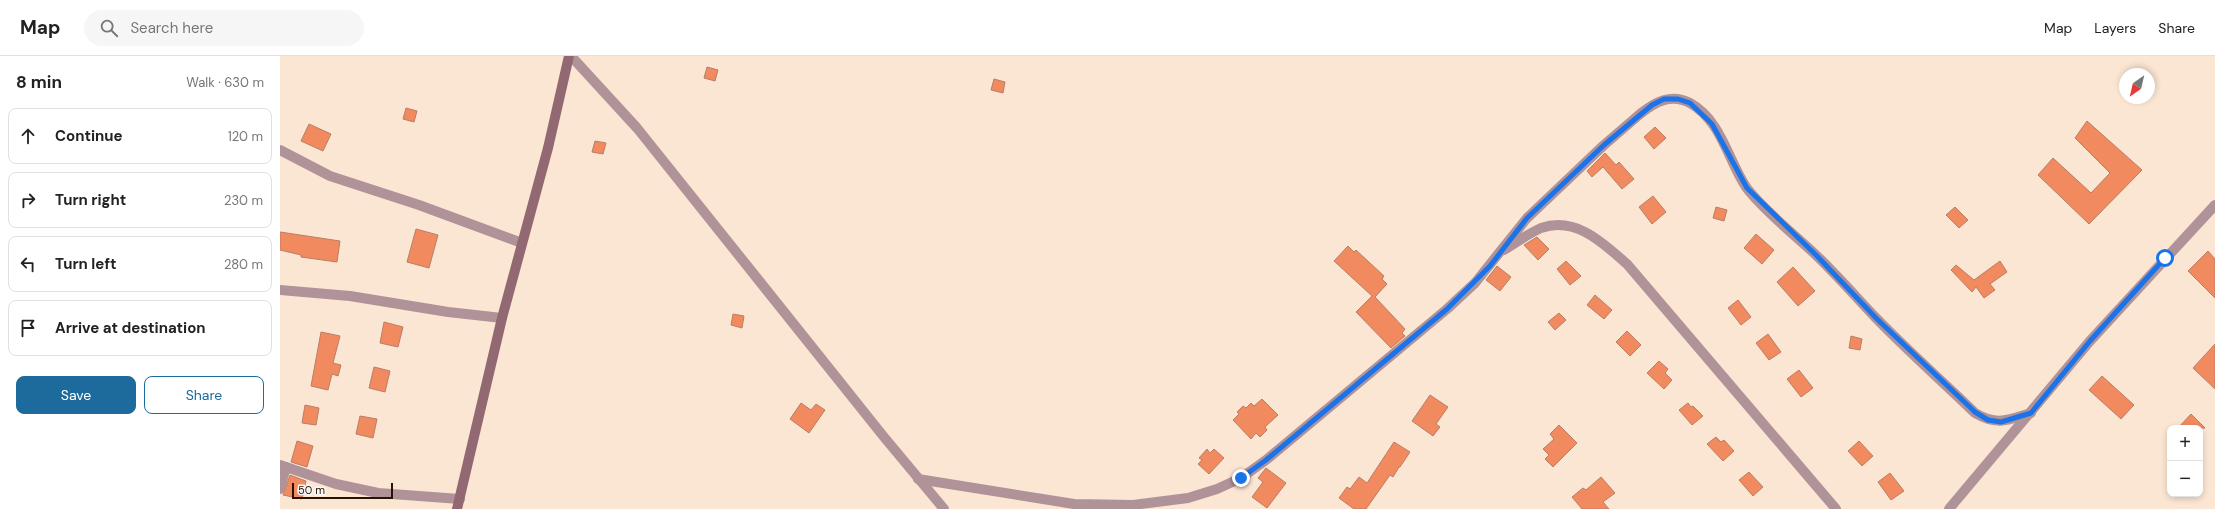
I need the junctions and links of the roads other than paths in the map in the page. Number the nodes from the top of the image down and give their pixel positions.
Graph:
1 (570, 56) edge
2 (280, 150) edge
3 (2215, 205) edge
4 (522, 243) junction
5 (1501, 251) junction
6 (280, 290) edge
7 (502, 318) junction
8 (2031, 413) junction
9 (283, 466) edge
10 (918, 479) junction
11 (280, 489) edge
12 (458, 504) edge
13 (944, 509) edge
14 (1836, 509) edge
15 (1949, 509) edge

1 - 4 main road
1 - 10 street
2 - 4 street
3 - 8 street
4 - 7 main road
5 - 8 street
5 - 10 street
5 - 14 street
6 - 7 street
7 - 12 main road
8 - 15 street
9 - 11 street
9 - 12 street
10 - 13 street

